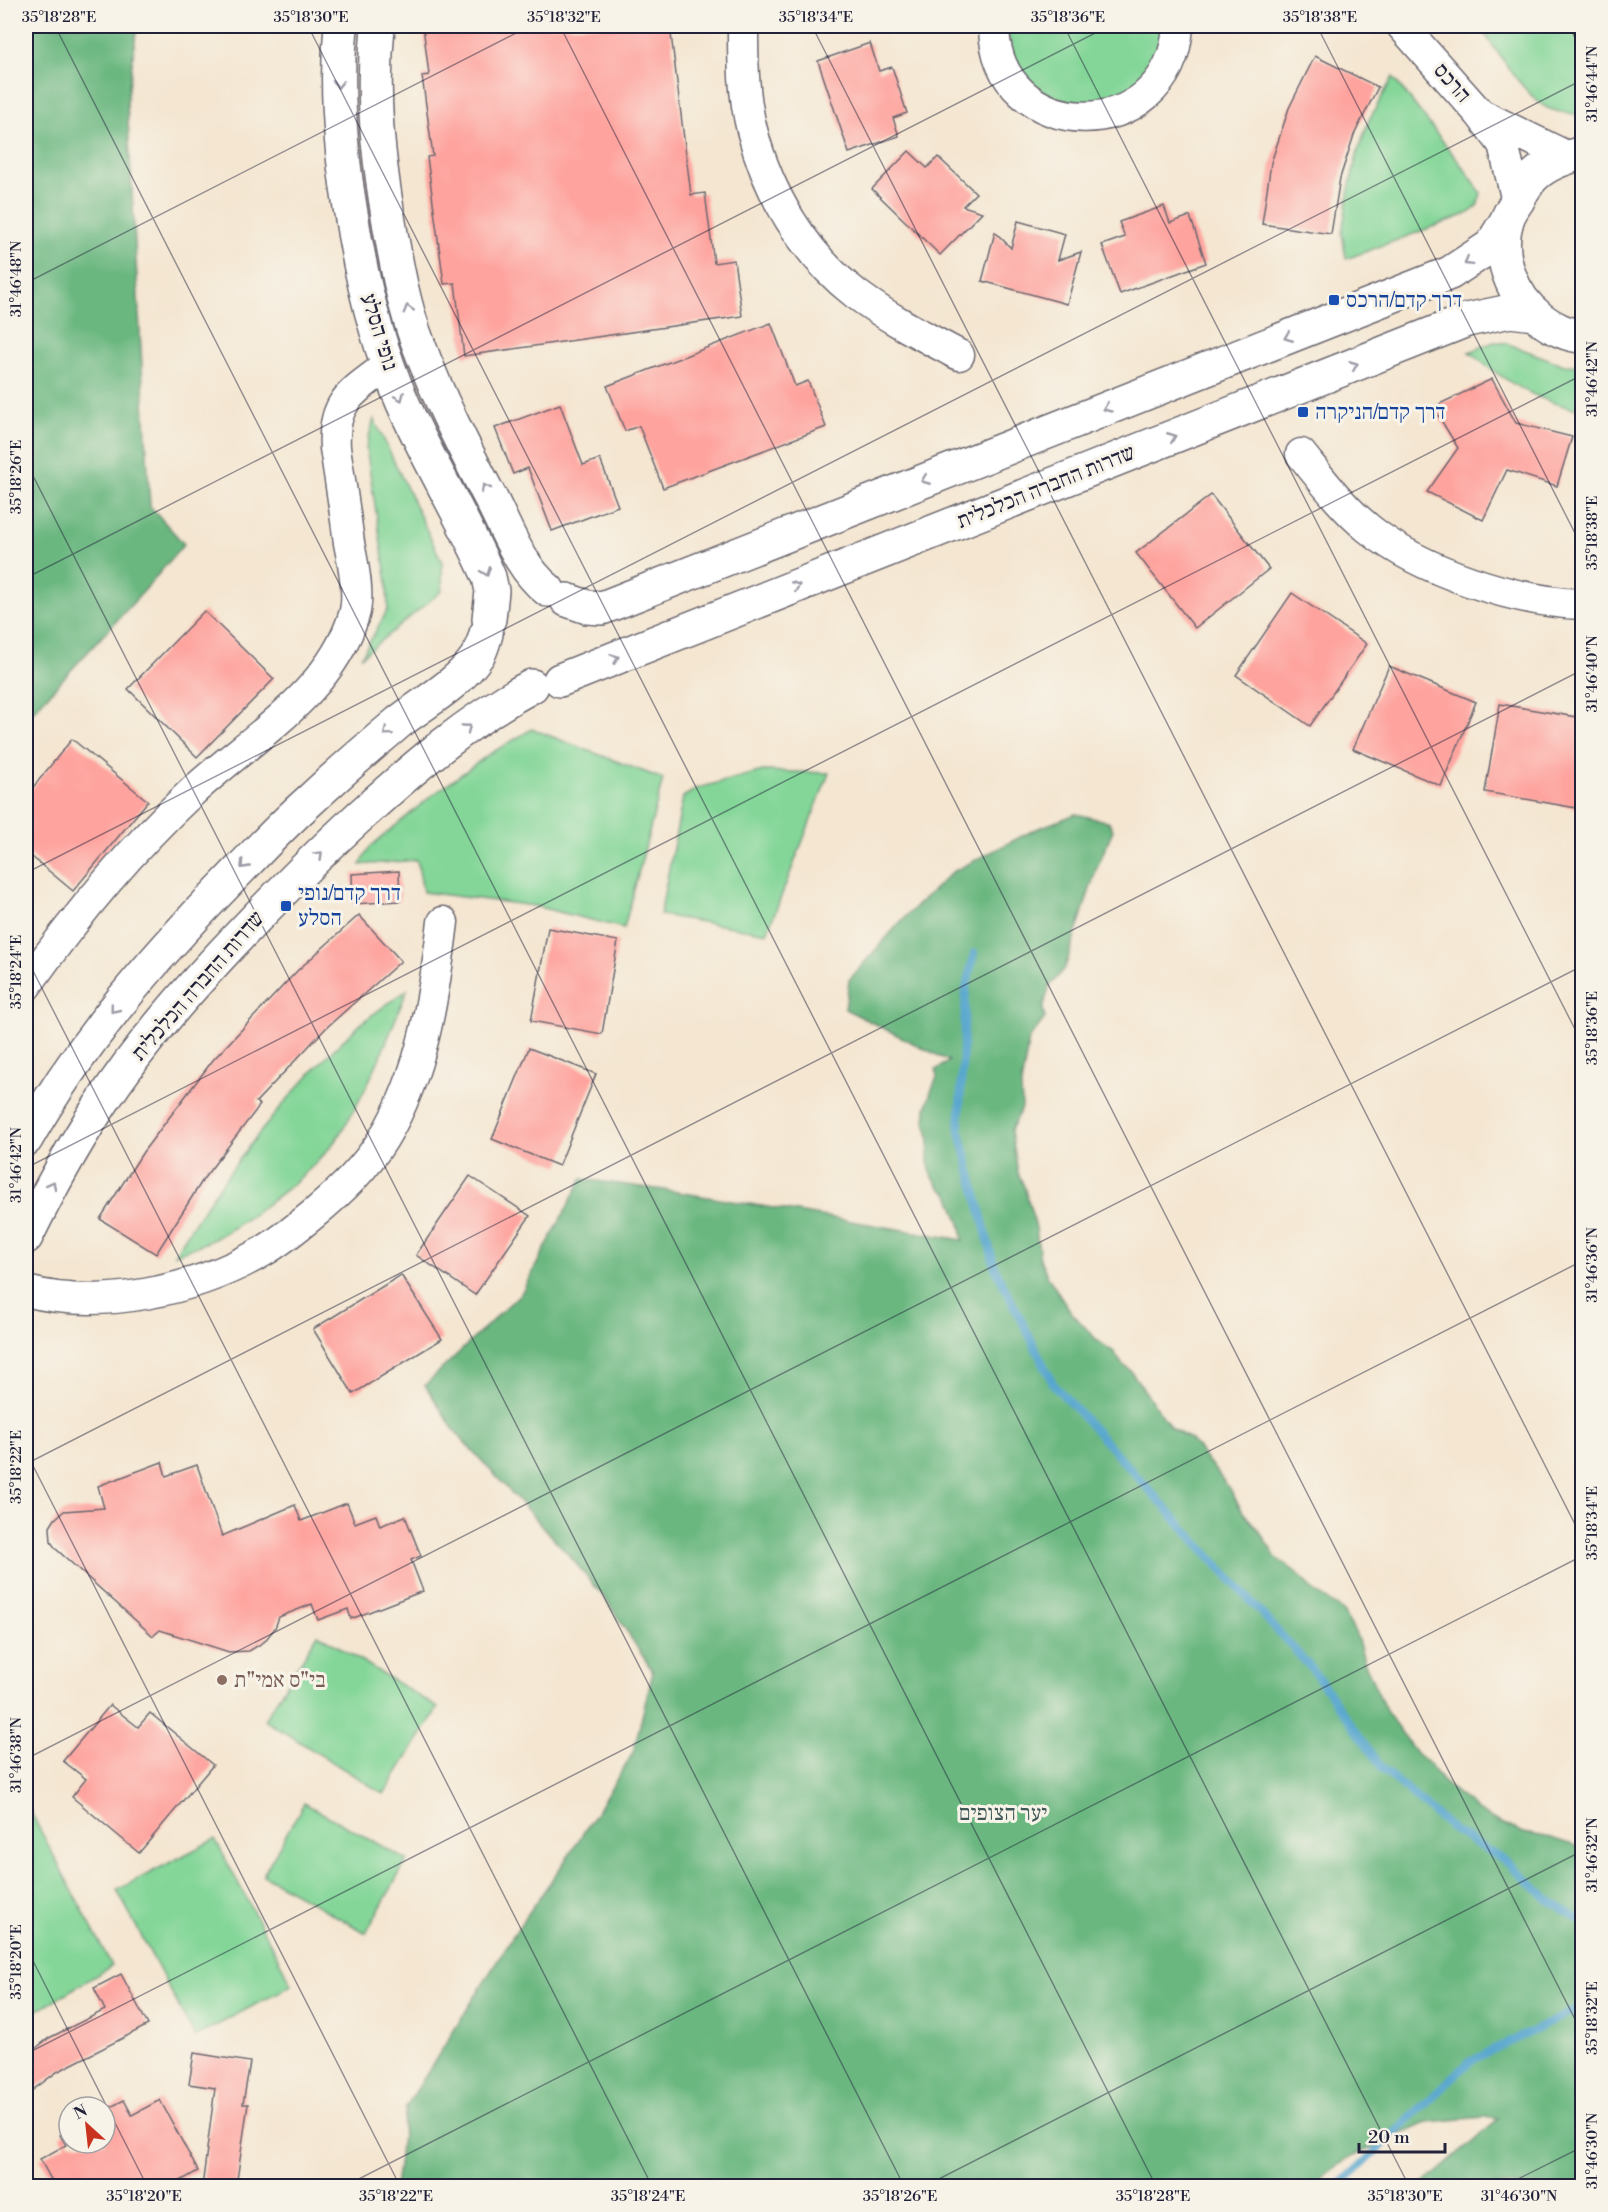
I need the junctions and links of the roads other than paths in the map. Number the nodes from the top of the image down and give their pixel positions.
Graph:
1 (341, 26) edge
2 (378, 26) edge
3 (743, 26) edge
4 (994, 26) edge
5 (1178, 26) edge
6 (1402, 26) edge
7 (1479, 113) junction
8 (1575, 155) edge
9 (1512, 210) junction
10 (1535, 314) junction
11 (1582, 336) edge
12 (959, 355) dead end
13 (388, 365) junction
14 (1301, 454) dead end
15 (558, 595) junction
16 (1582, 604) edge
17 (488, 626) junction
18 (546, 683) junction
19 (443, 922) dead end
20 (26, 986) edge
21 (26, 1139) edge
22 (26, 1237) edge
23 (26, 1291) edge

1 -> 13 main road, נופי הסלע
15 -> 2 main road, נופי הסלע
3 - 12 street
4 - 5 street
6 - 7 street, הרכס
7 - 8 street, הרכס
7 - 9 street, הרכס
8 - 9 main road
9 - 10 main road
9 -> 15 main road
10 - 11 main road
18 -> 10 main road, שדרות החברה הכלכלית
13 -> 17 main road, נופי הסלע
13 - 20 street
14 - 16 street
15 - 17 main road
15 - 18 main road
17 - 18 main road
17 -> 21 main road, שדרות החברה הכלכלית
22 -> 18 main road, שדרות החברה הכלכלית
19 - 23 street

